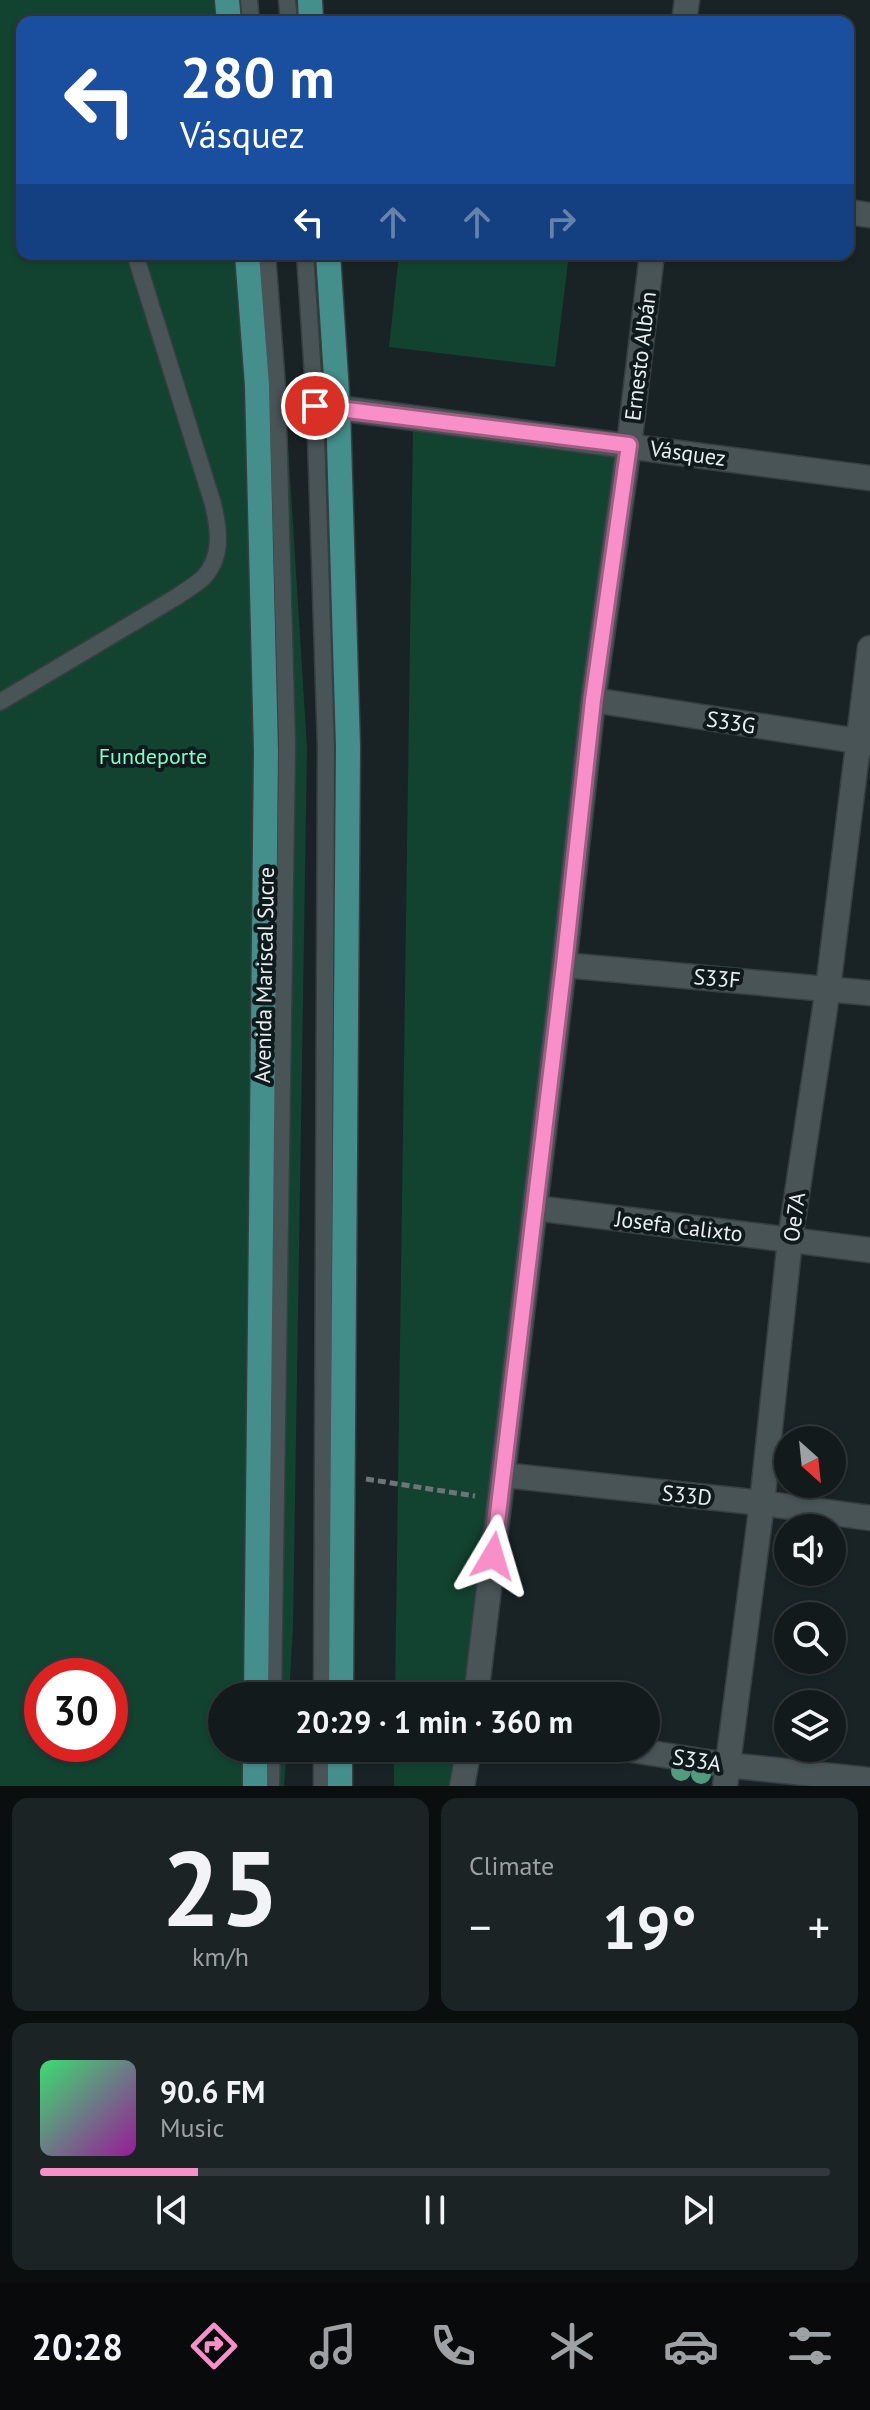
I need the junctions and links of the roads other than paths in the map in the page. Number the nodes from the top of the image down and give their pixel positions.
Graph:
1 (137, 260) edge
2 (247, 260) edge
3 (267, 260) edge
4 (306, 260) edge
5 (328, 260) edge
6 (651, 260) edge
7 (327, 407) junction
8 (629, 445) junction
9 (870, 478) edge
10 (870, 648) edge
11 (593, 700) junction
12 (0, 702) edge
13 (865, 742) edge
14 (564, 965) junction
15 (828, 988) junction
16 (870, 993) edge
17 (535, 1208) junction
18 (790, 1240) junction
19 (870, 1250) edge
20 (503, 1475) junction
21 (762, 1503) junction
22 (870, 1518) edge
23 (256, 1682) edge
24 (273, 1682) edge
25 (322, 1682) edge
26 (341, 1682) edge
27 (478, 1682) edge
28 (660, 1759) edge
29 (255, 1762) edge
30 (272, 1762) edge
31 (322, 1762) edge
32 (340, 1762) edge
33 (466, 1762) edge
34 (726, 1776) edge
35 (870, 1780) edge
36 (255, 1786) edge
37 (271, 1786) edge
38 (322, 1786) edge
39 (340, 1786) edge
40 (462, 1786) edge

1 - 12 lane
2 - 23 main road, Avenida Mariscal Sucre
3 - 24 lane
4 - 7 lane
5 - 7 main road
6 - 8 street, Ernesto Albán
7 - 8 street, Vásquez
7 - 25 lane
7 - 26 main road
8 - 9 street, Vásquez
8 - 11 street, Ernesto Albán
10 - 13 street, Oe7A
11 - 13 street, S33G
11 - 14 street, Ernesto Albán
13 - 15 street, Oe7A
14 - 15 street, S33F
14 - 17 street, Ernesto Albán
15 - 16 street, S33F
15 - 18 street, Oe7A
17 - 18 street, Josefa Calixto
17 - 20 street, Ernesto Albán
18 - 19 street, Josefa Calixto
18 - 21 street, Oe7A
20 - 21 street, S33D
20 - 27 street, Ernesto Albán
21 - 22 street, S33D
21 - 34 street, Oe7A
28 - 34 street, S33A
29 - 36 main road
30 - 37 lane
31 - 38 lane
32 - 39 main road
33 - 40 street
34 - 35 street, S33A

